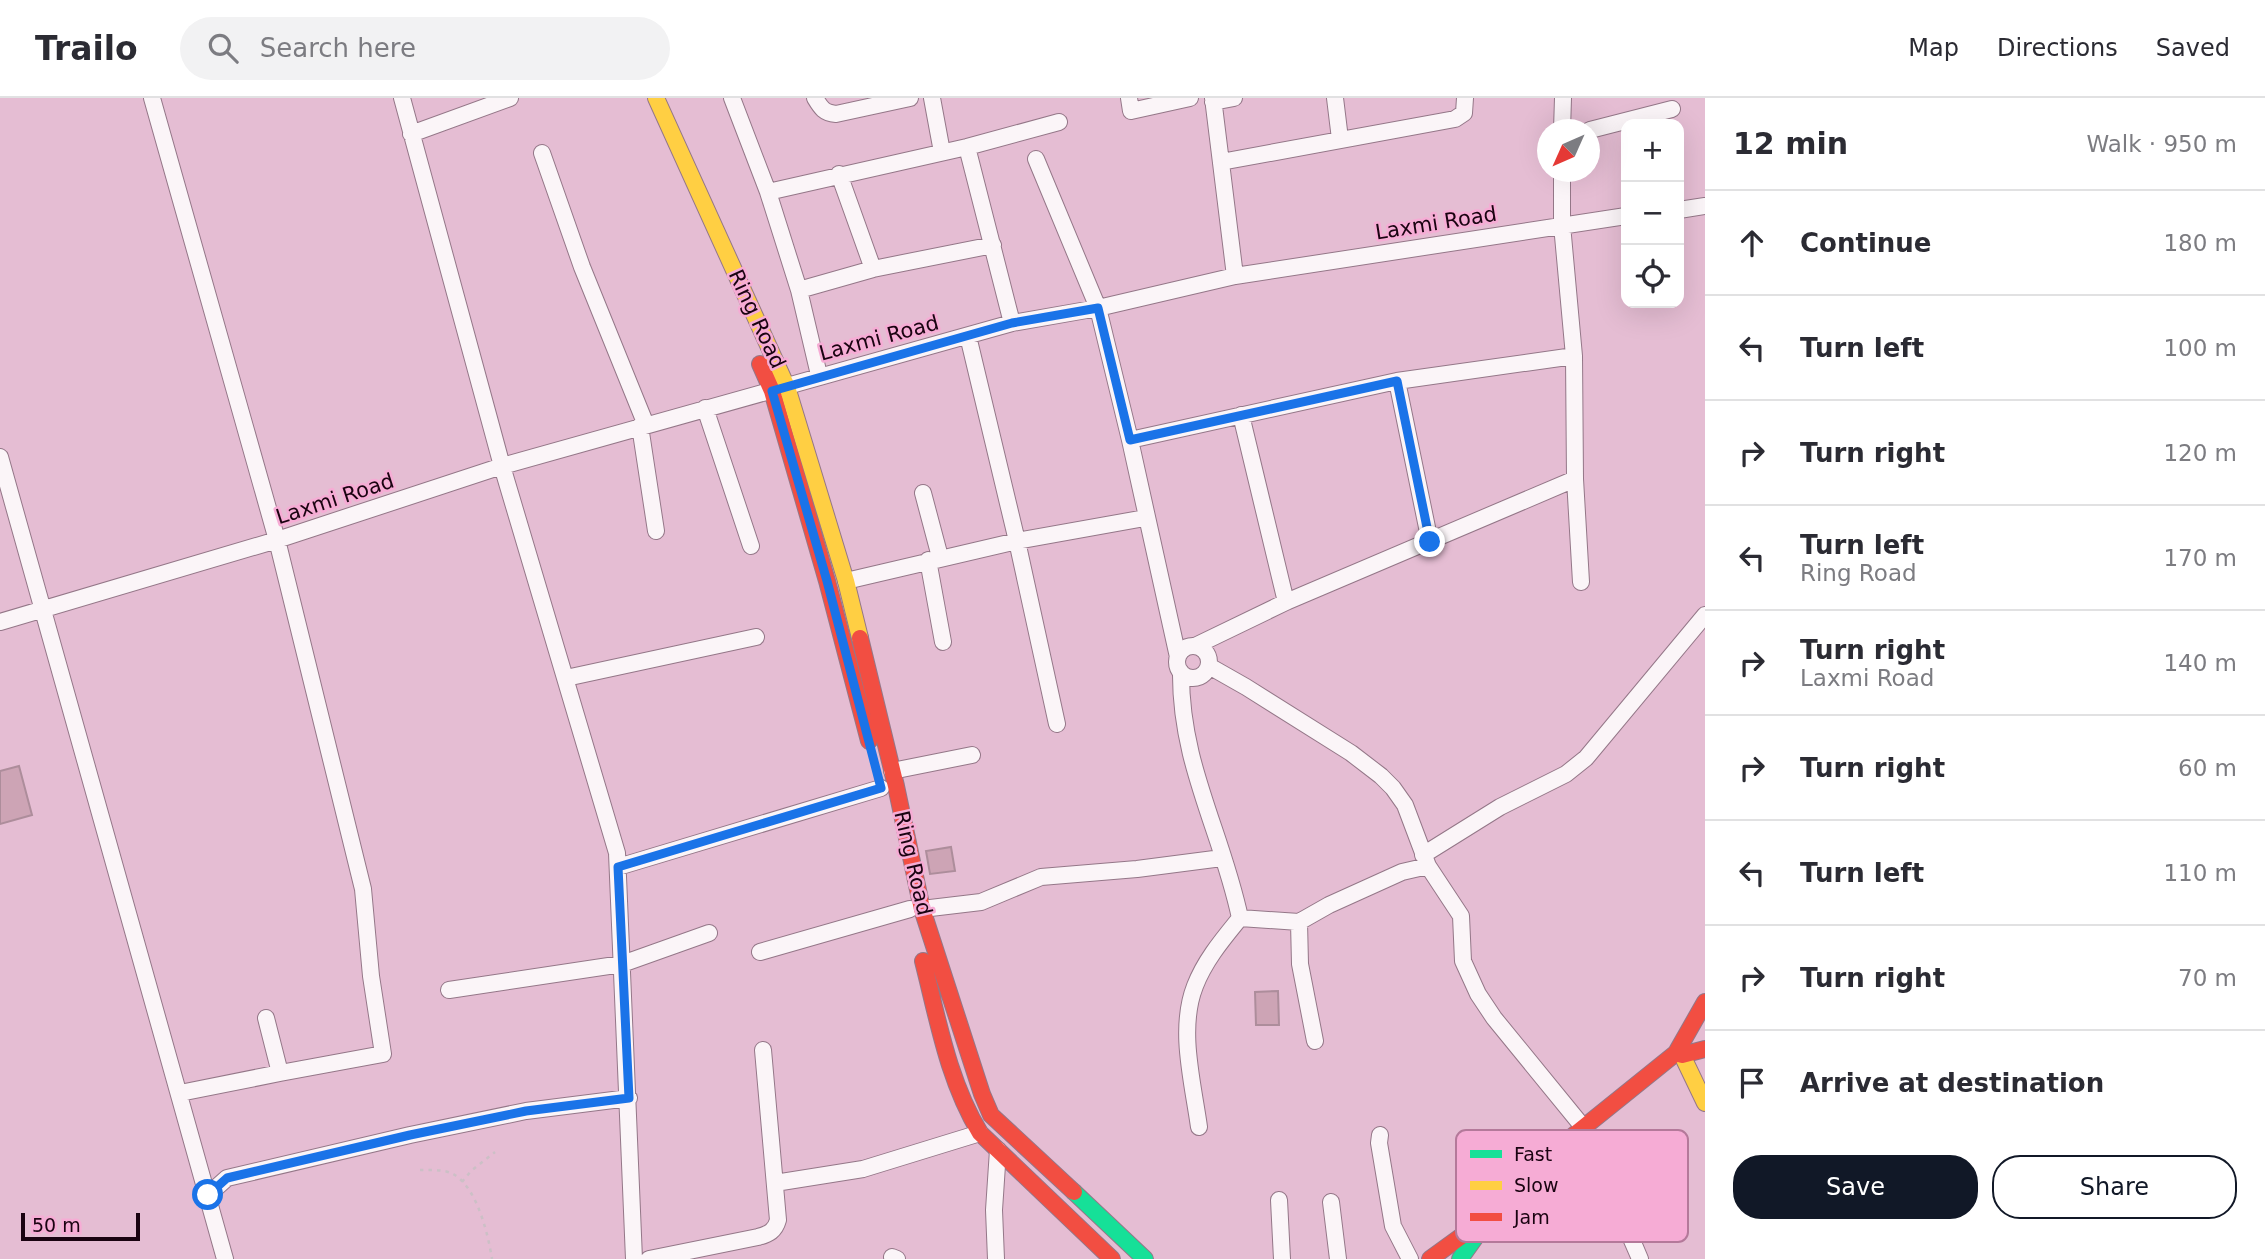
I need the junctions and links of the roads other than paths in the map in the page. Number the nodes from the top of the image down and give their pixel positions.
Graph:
1 (152, 98) edge
2 (402, 98) edge
3 (510, 98) edge
4 (639, 98) edge
5 (656, 98) edge
6 (732, 98) edge
7 (815, 98) edge
8 (910, 98) edge
9 (932, 98) edge
10 (1129, 98) edge
11 (1190, 98) edge
12 (1234, 98) edge
13 (1335, 98) edge
14 (1465, 98) edge
15 (1563, 98) edge
16 (1213, 100) edge
17 (1672, 109) dead end
18 (1563, 119) edge
19 (1059, 122) dead end
20 (1600, 127) edge
21 (411, 134) junction
22 (1340, 139) junction
23 (967, 147) junction
24 (942, 152) junction
25 (542, 153) dead end
26 (1036, 159) dead end
27 (1221, 162) junction
28 (839, 174) junction
29 (1562, 182) edge
30 (768, 192) junction
31 (1705, 206) edge
32 (1684, 208) edge
33 (1621, 217) edge
34 (1562, 225) junction
35 (993, 244) junction
36 (873, 270) junction
37 (1235, 276) junction
38 (799, 290) junction
39 (1098, 308) junction
40 (1012, 323) junction
41 (968, 336) junction
42 (1574, 356) junction
43 (820, 375) junction
44 (1397, 381) junction
45 (780, 389) junction
46 (705, 408) junction
47 (1241, 415) junction
48 (643, 426) junction
49 (1130, 440) junction
50 (0, 457) edge
51 (502, 466) junction
52 (1575, 479) junction
53 (923, 493) dead end
54 (1145, 518) junction
55 (656, 531) dead end
56 (277, 540) junction
57 (1017, 541) junction
58 (1430, 542) junction
59 (751, 546) dead end
60 (934, 559) junction
61 (846, 580) junction
62 (1581, 582) dead end
63 (1286, 602) junction
64 (44, 610) junction
65 (1705, 615) edge
66 (0, 622) edge
67 (756, 637) dead end
68 (943, 642) dead end
69 (1195, 646) junction
70 (1179, 665) junction
71 (1209, 666) junction
72 (566, 677) junction
73 (1057, 724) dead end
74 (972, 755) dead end
75 (892, 771) junction
76 (881, 788) junction
77 (1222, 858) junction
78 (1426, 860) junction
79 (618, 867) junction
80 (916, 909) junction
81 (1240, 918) junction
82 (1299, 922) junction
83 (709, 933) dead end
84 (760, 952) dead end
85 (622, 964) junction
86 (449, 990) dead end
87 (1705, 1002) edge
88 (267, 1018) dead end
89 (1315, 1041) dead end
90 (1705, 1049) edge
91 (763, 1050) dead end
92 (1679, 1054) junction
93 (280, 1073) junction
94 (180, 1093) junction
95 (629, 1098) junction
96 (1705, 1103) edge
97 (1199, 1127) dead end
98 (1583, 1127) junction
99 (1580, 1130) edge
100 (980, 1133) junction
101 (1380, 1135) dead end
102 (999, 1150) junction
103 (775, 1183) junction
104 (208, 1195) junction
105 (1279, 1200) dead end
106 (1331, 1202) dead end
107 (1456, 1240) edge
108 (1473, 1242) edge
109 (1633, 1242) edge
110 (225, 1259) edge
111 (634, 1259) edge
112 (649, 1259) edge
113 (996, 1259) edge
114 (1112, 1259) edge
115 (1144, 1259) edge
116 (1282, 1259) edge
117 (1338, 1259) edge
118 (1410, 1259) edge
119 (1430, 1259) edge
120 (1461, 1259) edge
121 (1640, 1259) edge

1 - 56 street
2 - 21 street
3 - 21 street
4 - 45 street, Ring Road
5 - 45 street, Ring Road
6 - 30 street
7 - 8 street
9 - 24 street
10 - 11 street
12 - 16 street
13 - 22 street
14 - 22 street
15 - 18 street
16 - 27 street
17 - 20 street
19 - 23 street
21 - 51 street
22 - 27 street
23 - 24 street
23 - 35 street
24 - 28 street
25 - 48 street
26 - 39 street
27 - 37 street
28 - 30 street
28 - 36 street
29 - 34 street
30 - 38 street
31 - 32 street
33 - 34 street, Laxmi Road
34 - 37 street, Laxmi Road
34 - 42 street
35 - 36 street
35 - 40 street
36 - 38 street
37 - 39 street, Laxmi Road
38 - 43 street
39 - 40 street, Laxmi Road
39 - 49 street
40 - 41 street, Laxmi Road
41 - 43 street, Laxmi Road
41 - 57 street
42 - 44 street
42 - 52 street
43 - 45 street, Laxmi Road
44 - 47 street
44 - 58 street
45 - 46 street, Laxmi Road
45 - 61 street, Ring Road
45 - 76 street, Ring Road
46 - 48 street, Laxmi Road
46 - 59 street
47 - 49 street
47 - 63 street
48 - 51 street, Laxmi Road
48 - 55 street
49 - 54 street
50 - 64 street
51 - 56 street, Laxmi Road
51 - 72 street
52 - 58 street
52 - 62 street
53 - 60 street
54 - 57 street
54 - 70 street
56 - 64 street, Laxmi Road
56 - 93 street
57 - 60 street
57 - 73 street
58 - 63 street
60 - 61 street
60 - 68 street
61 - 75 street, Ring Road
63 - 69 street
64 - 66 street, Laxmi Road
64 - 94 street
65 - 78 street
67 - 72 street
69 - 70 street
69 - 71 street
70 - 71 street
70 - 77 street
71 - 78 street
72 - 79 street
74 - 75 street
75 - 80 street, Ring Road
76 - 79 street
76 - 80 street, Ring Road
77 - 80 street
77 - 81 street
78 - 82 street
78 - 98 street
79 - 85 street
80 - 84 street
80 - 100 street, Ring Road
80 - 115 street, Ring Road
81 - 82 street
81 - 97 street
82 - 89 street
83 - 85 street
85 - 86 street
85 - 95 street
87 - 92 street
88 - 93 street
90 - 92 street
91 - 103 street
92 - 96 street
92 - 98 street
93 - 94 street
94 - 104 street
95 - 104 street
95 - 111 street
98 - 99 street
100 - 102 street, Ring Road
100 - 103 street
101 - 118 street
102 - 113 street
102 - 114 street, Ring Road
103 - 112 street
104 - 110 street
105 - 116 street
106 - 117 street
107 - 119 street
108 - 120 street
109 - 121 street

